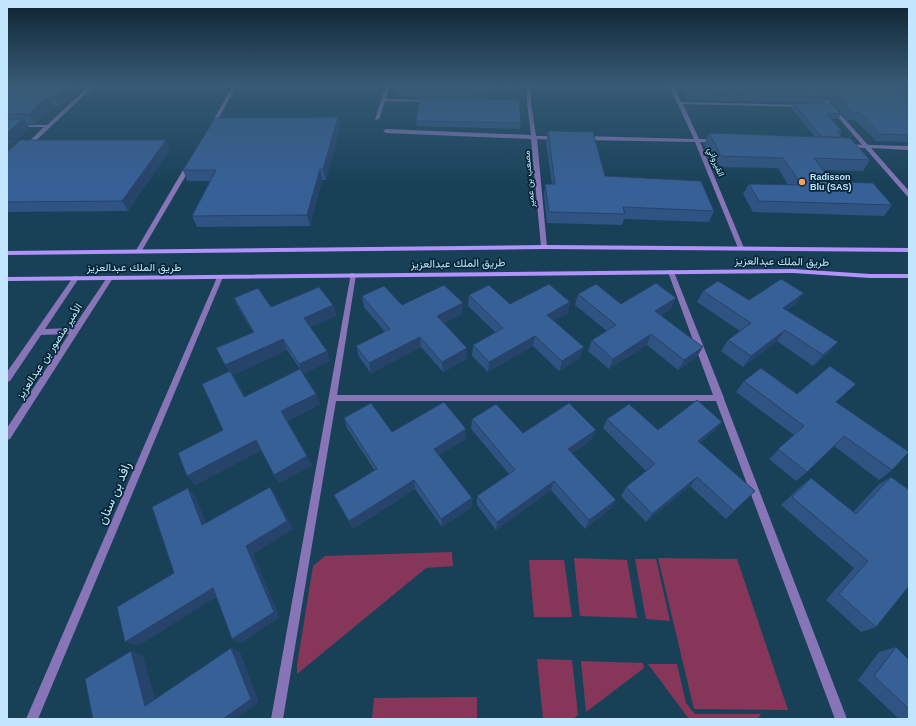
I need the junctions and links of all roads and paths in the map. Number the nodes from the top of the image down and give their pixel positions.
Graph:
1 (56, 119) edge
2 (216, 119) edge
3 (531, 119) edge
4 (687, 119) edge
5 (844, 119) edge
6 (7, 126) edge
7 (48, 126) junction
8 (209, 131) edge
9 (386, 132) dead end
10 (534, 138) junction
11 (565, 138) edge
12 (581, 138) edge
13 (697, 140) junction
14 (720, 141) edge
15 (845, 146) edge
16 (868, 146) junction
17 (909, 148) edge
18 (20, 149) edge
19 (193, 158) edge
20 (909, 195) edge
21 (544, 247) junction
22 (741, 248) junction
23 (909, 250) edge
24 (138, 252) junction
25 (7, 253) edge
26 (671, 272) junction
27 (353, 276) junction
28 (909, 276) edge
29 (220, 277) junction
30 (76, 278) junction
31 (110, 278) junction
32 (7, 279) edge
33 (76, 331) junction
34 (40, 332) junction
35 (7, 379) edge
36 (333, 398) junction
37 (720, 398) junction
38 (7, 436) edge
39 (32, 719) edge
40 (277, 719) edge
41 (841, 719) edge

1 - 7 street
2 - 8 street
3 - 10 street, مصعب بن عمير
4 - 13 street, القيرواني
5 - 16 street
6 - 7 street
7 - 18 street
9 - 10 street
10 - 11 street
10 - 21 street, مصعب بن عمير
12 - 13 street
13 - 14 street
13 - 22 street, القيرواني
15 - 16 street
16 - 17 street
16 - 20 street
19 - 24 street
21 - 22 main road, طريق الملك عبدالعزيز
21 - 24 main road, طريق الملك عبدالعزيز
22 - 23 main road, طريق الملك عبدالعزيز
24 - 25 main road, طريق الملك عبدالعزيز
26 - 27 main road, طريق الملك عبدالعزيز
26 - 28 main road, طريق الملك عبدالعزيز
26 - 37 street
27 - 29 main road, طريق الملك عبدالعزيز
27 - 36 street
29 - 31 main road, طريق الملك عبدالعزيز
29 - 39 street, رافد بن سنان
30 - 31 main road, طريق الملك عبدالعزيز
30 - 32 main road, طريق الملك عبدالعزيز
30 - 34 street, الأمير منصور بن عبدالعزيز
31 - 33 street, الأمير منصور بن عبدالعزيز
33 - 34 street
33 - 38 street, الأمير منصور بن عبدالعزيز
34 - 35 street, الأمير منصور بن عبدالعزيز
36 - 37 street
36 - 40 street
37 - 41 street

